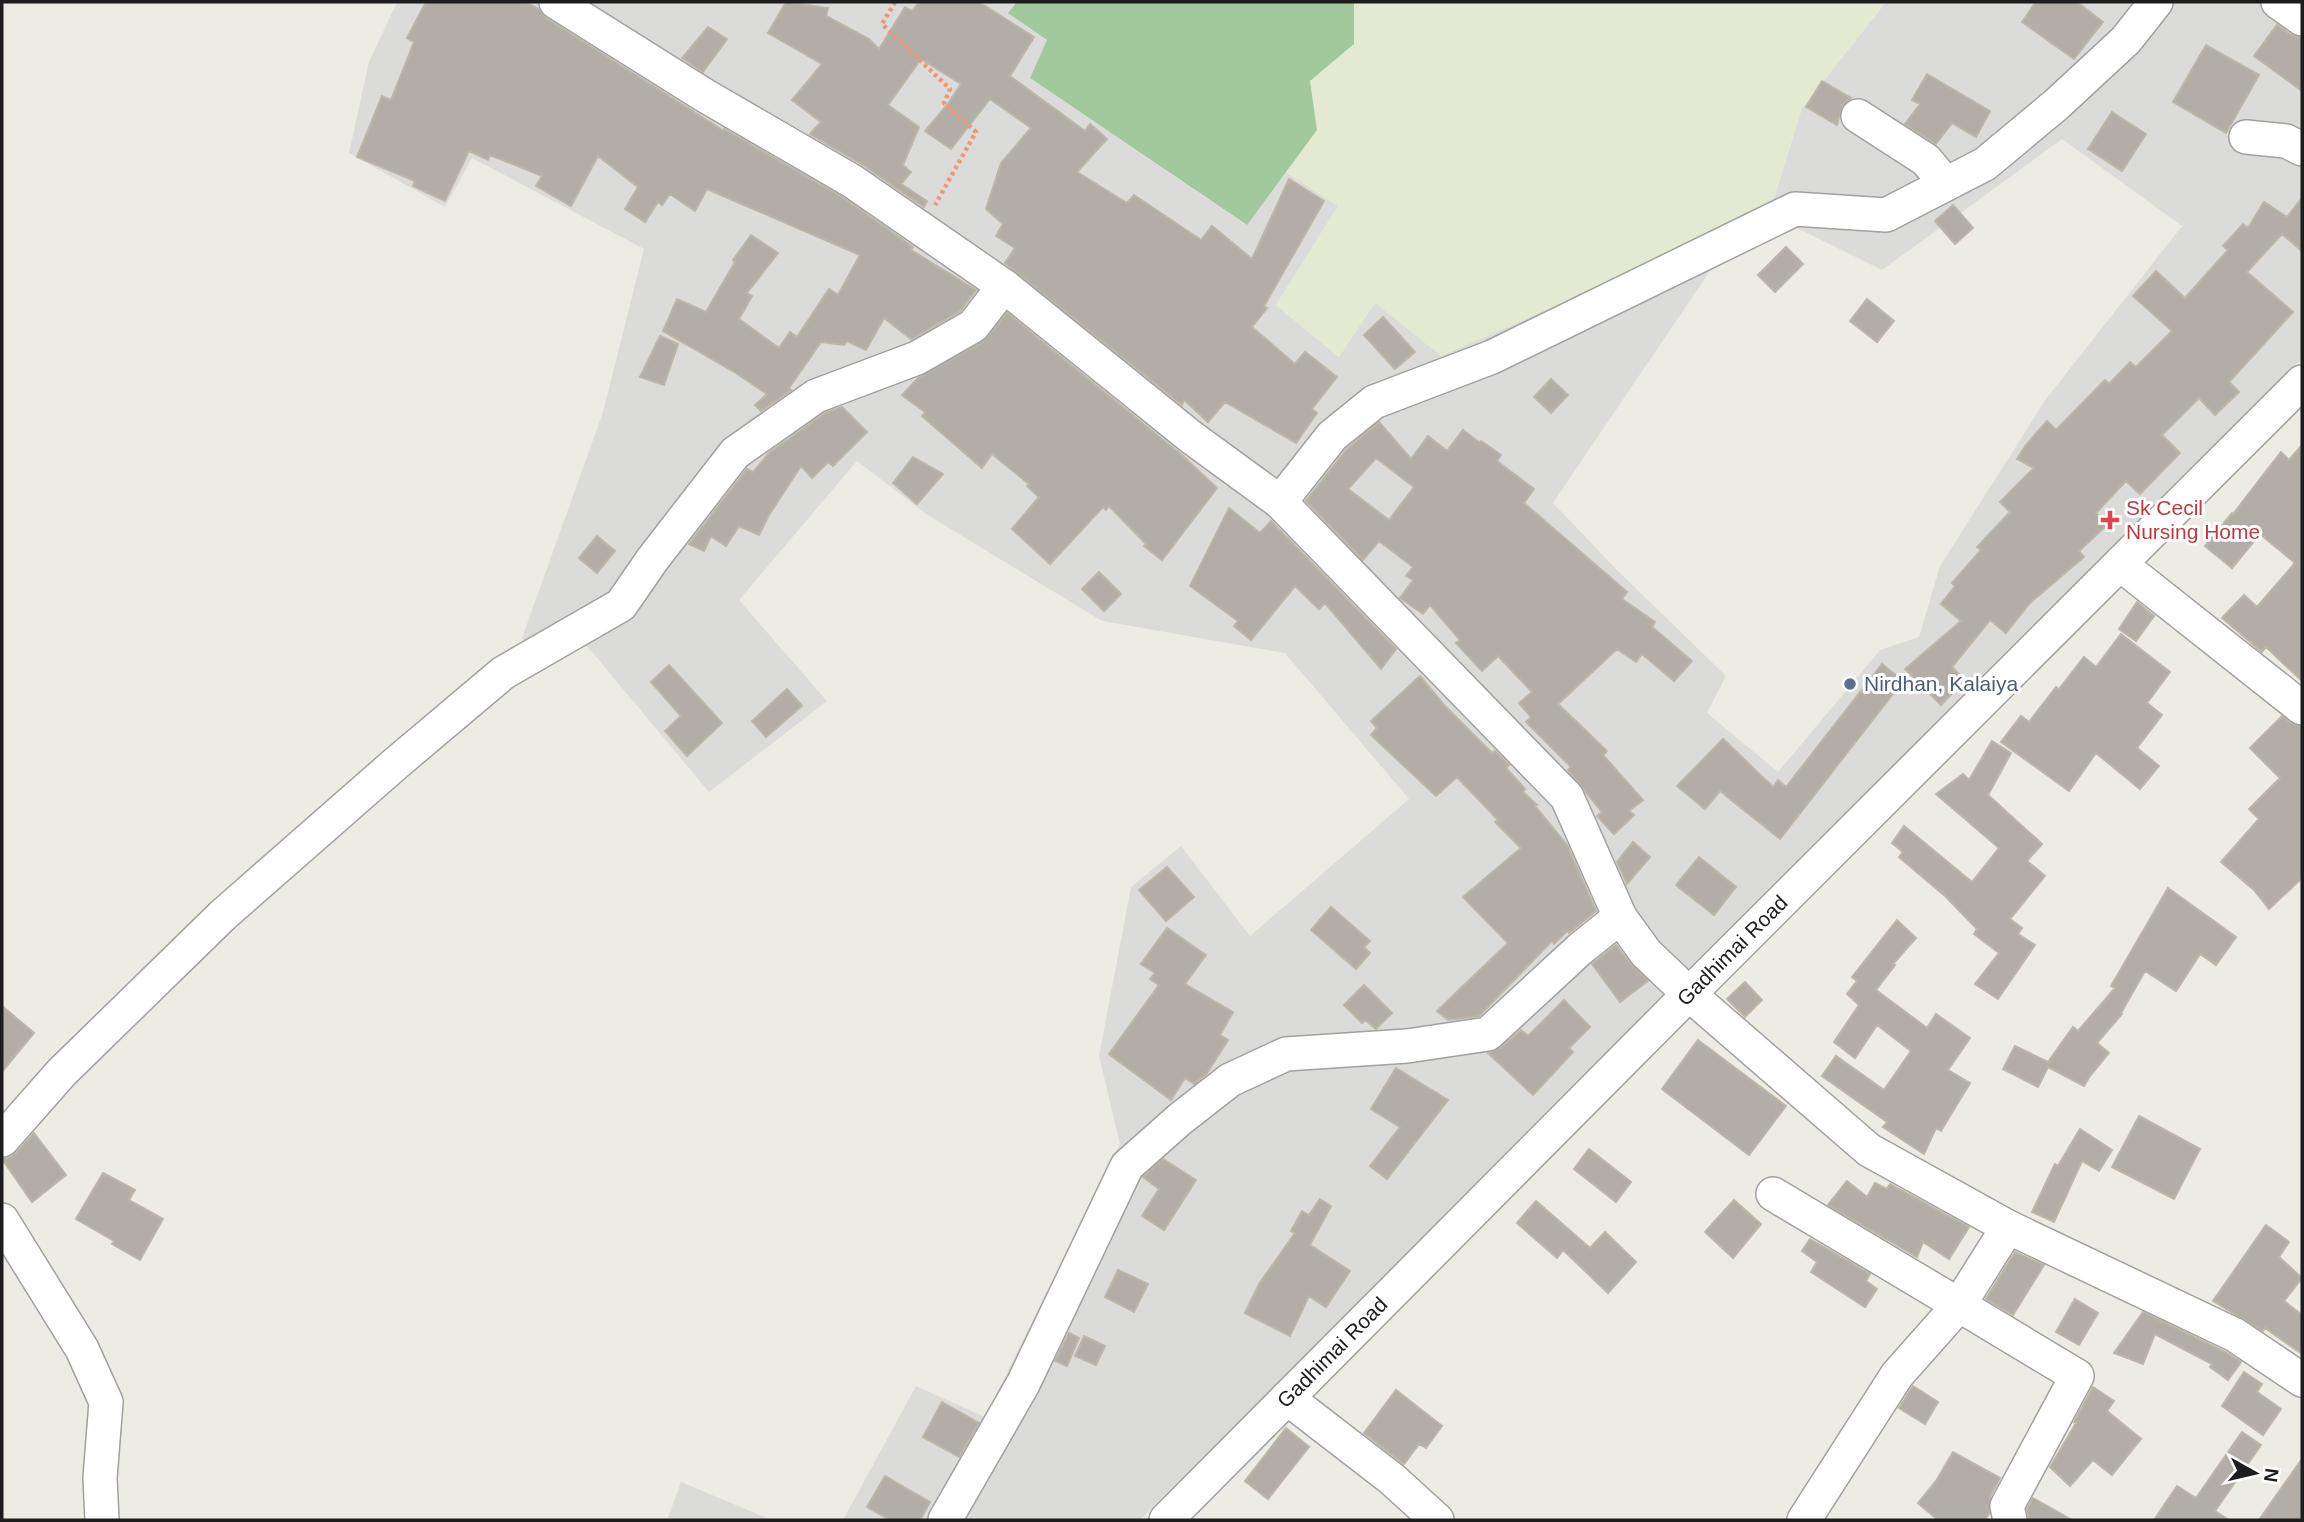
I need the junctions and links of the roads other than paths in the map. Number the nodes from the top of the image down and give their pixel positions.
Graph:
1 (556, 2) edge
2 (2156, 2) edge
3 (2278, 2) edge
4 (2302, 19) edge
5 (1858, 116) dead end
6 (2246, 137) dead end
7 (2302, 149) edge
8 (1945, 184) junction
9 (1004, 286) junction
10 (2302, 382) edge
11 (1280, 502) junction
12 (2120, 564) junction
13 (2302, 708) edge
14 (1620, 917) junction
15 (1689, 994) junction
16 (2, 1140) edge
17 (1773, 1194) dead end
18 (2, 1220) edge
19 (2008, 1227) junction
20 (1959, 1305) junction
21 (2302, 1380) edge
22 (1287, 1398) junction
23 (102, 1520) edge
24 (944, 1520) edge
25 (1166, 1520) edge
26 (1437, 1520) edge
27 (1804, 1520) edge
28 (2010, 1520) edge

1 - 9 street
2 - 8 street
3 - 4 street
5 - 8 street
6 - 7 street
8 - 11 street
9 - 11 street
9 - 16 street
10 - 12 street, Gadhimai Road
11 - 14 street
12 - 13 street
12 - 15 street, Gadhimai Road
14 - 15 street
14 - 24 street
15 - 19 street
15 - 22 street, Gadhimai Road
17 - 20 street
18 - 23 street
19 - 20 street
19 - 21 street
20 - 27 street
20 - 28 street
22 - 25 street, Gadhimai Road
22 - 26 street

